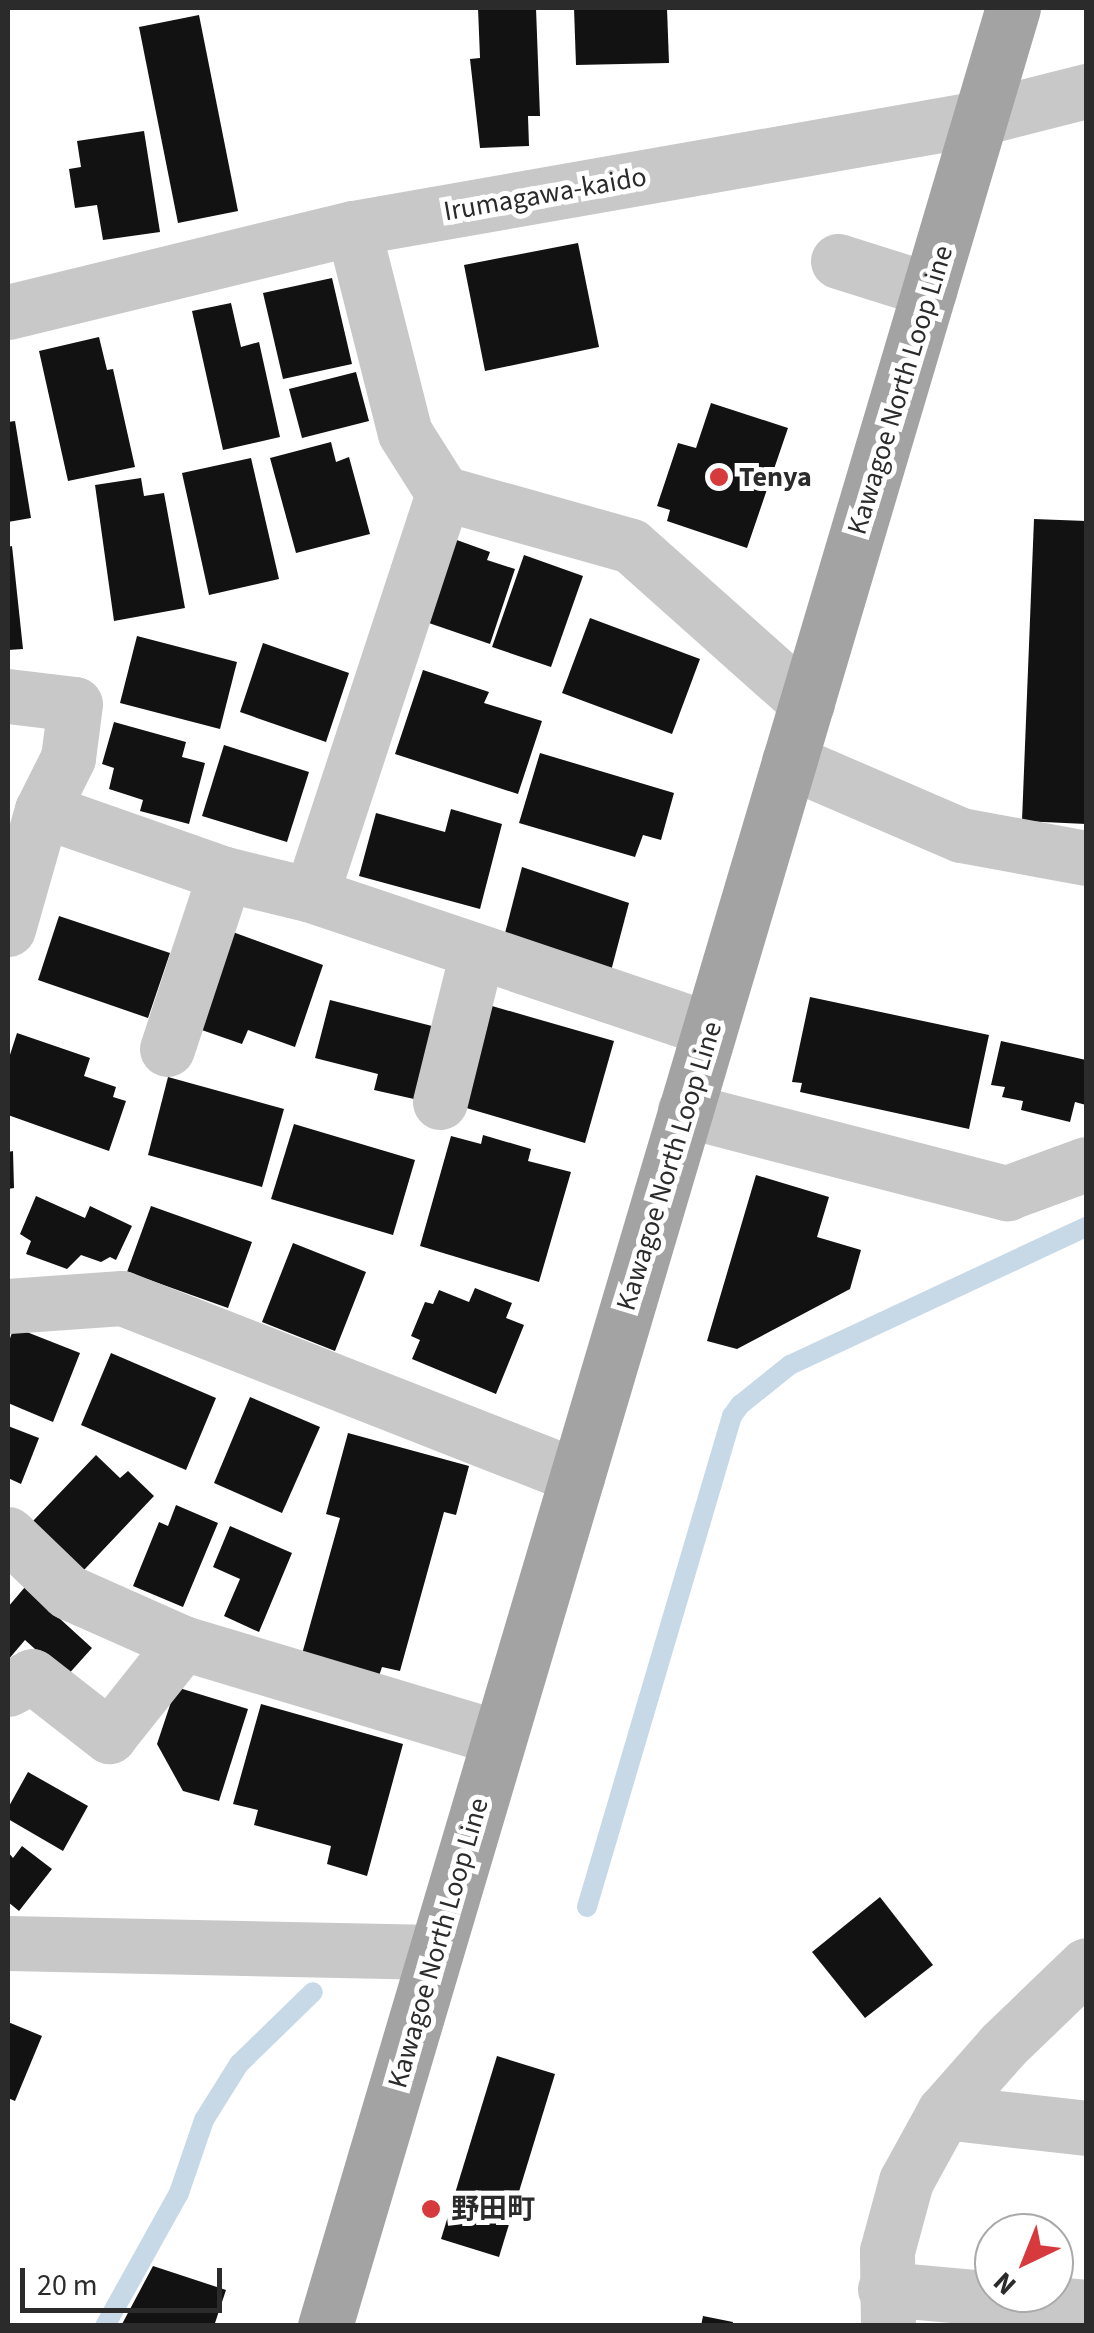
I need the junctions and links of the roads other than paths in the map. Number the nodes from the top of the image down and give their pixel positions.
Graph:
1 (1013, 8) edge
2 (1086, 91) edge
3 (980, 118) junction
4 (353, 228) junction
5 (838, 261) dead end
6 (930, 290) junction
7 (8, 312) edge
8 (443, 493) junction
9 (8, 696) edge
10 (806, 703) junction
11 (789, 760) junction
12 (42, 810) junction
13 (1086, 858) edge
14 (225, 874) junction
15 (311, 895) junction
16 (8, 929) edge
17 (477, 952) junction
18 (710, 1029) junction
19 (167, 1048) dead end
20 (440, 1102) dead end
21 (685, 1110) junction
22 (1086, 1164) edge
23 (8, 1306) edge
24 (577, 1476) junction
25 (8, 1534) edge
26 (184, 1643) junction
27 (8, 1689) edge
28 (498, 1738) junction
29 (8, 1943) edge
30 (436, 1952) junction
31 (1086, 1965) edge
32 (944, 2112) junction
33 (1086, 2128) edge
34 (887, 2307) edge
35 (974, 2308) edge
36 (325, 2326) edge

1 - 3 main road, Kawagoe North Loop Line
2 - 3 street, Irumagawa-kaido
3 - 4 street, Irumagawa-kaido
3 - 6 main road, Kawagoe North Loop Line
4 - 7 street, Irumagawa-kaido
4 - 8 street
5 - 6 street
6 - 10 main road, Kawagoe North Loop Line
8 - 10 street
8 - 15 street
9 - 12 street
10 - 11 main road, Kawagoe North Loop Line
11 - 13 street
11 - 18 main road, Kawagoe North Loop Line
12 - 14 street
12 - 16 street
14 - 15 street
14 - 19 street
15 - 17 street
17 - 18 street
17 - 20 street
18 - 21 main road, Kawagoe North Loop Line
21 - 22 street
21 - 24 main road, Kawagoe North Loop Line
23 - 24 street
24 - 28 main road, Kawagoe North Loop Line
25 - 26 street
26 - 27 street
26 - 28 street
28 - 30 main road, Kawagoe North Loop Line
29 - 30 street
30 - 36 main road, Kawagoe North Loop Line
31 - 32 street
32 - 33 street
32 - 34 street
34 - 35 street

